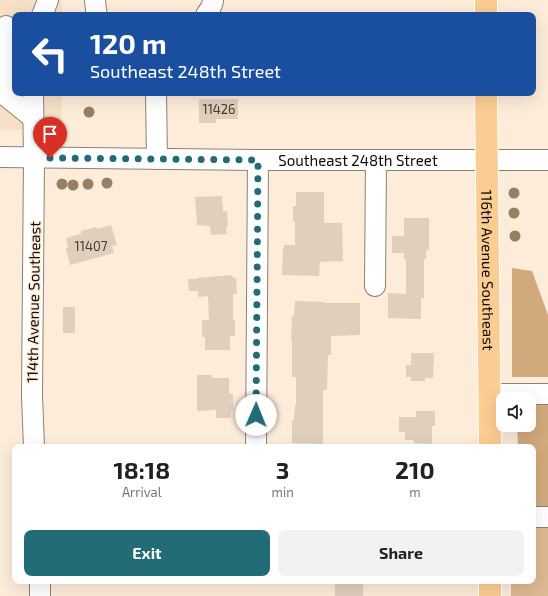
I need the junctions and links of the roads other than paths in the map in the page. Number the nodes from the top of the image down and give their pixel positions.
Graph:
1 (48, 0) edge
2 (95, 0) edge
3 (213, 0) edge
4 (486, 0) edge
5 (43, 12) edge
6 (96, 12) edge
7 (208, 12) edge
8 (486, 12) edge
9 (7, 26) edge
10 (33, 96) edge
11 (156, 96) edge
12 (486, 96) edge
13 (33, 118) junction
14 (0, 157) edge
15 (34, 158) junction
16 (157, 159) junction
17 (258, 160) junction
18 (376, 160) junction
19 (486, 160) junction
20 (548, 160) edge
21 (375, 286) dead end
22 (489, 394) junction
23 (548, 394) edge
24 (34, 444) edge
25 (256, 444) edge
26 (490, 444) edge
27 (536, 517) edge
28 (548, 517) edge
29 (40, 584) edge
30 (490, 584) edge
31 (40, 596) edge
32 (490, 596) edge

1 - 5 street
2 - 6 street
3 - 7 street
4 - 8 main road
9 - 13 street
10 - 13 street, 114th Avenue Southeast
11 - 16 street
12 - 19 main road, 116th Avenue Southeast
13 - 15 street, 114th Avenue Southeast
14 - 15 street, Southeast 248th Street
15 - 16 street, Southeast 248th Street
15 - 24 street, 114th Avenue Southeast
16 - 17 street, Southeast 248th Street
17 - 18 street, Southeast 248th Street
17 - 25 street
18 - 19 street, Southeast 248th Street
18 - 21 street
19 - 20 street, Southeast 248th Street
19 - 22 main road, 116th Avenue Southeast
22 - 23 street
22 - 26 main road, 116th Avenue Southeast
27 - 28 street
29 - 31 street
30 - 32 main road

